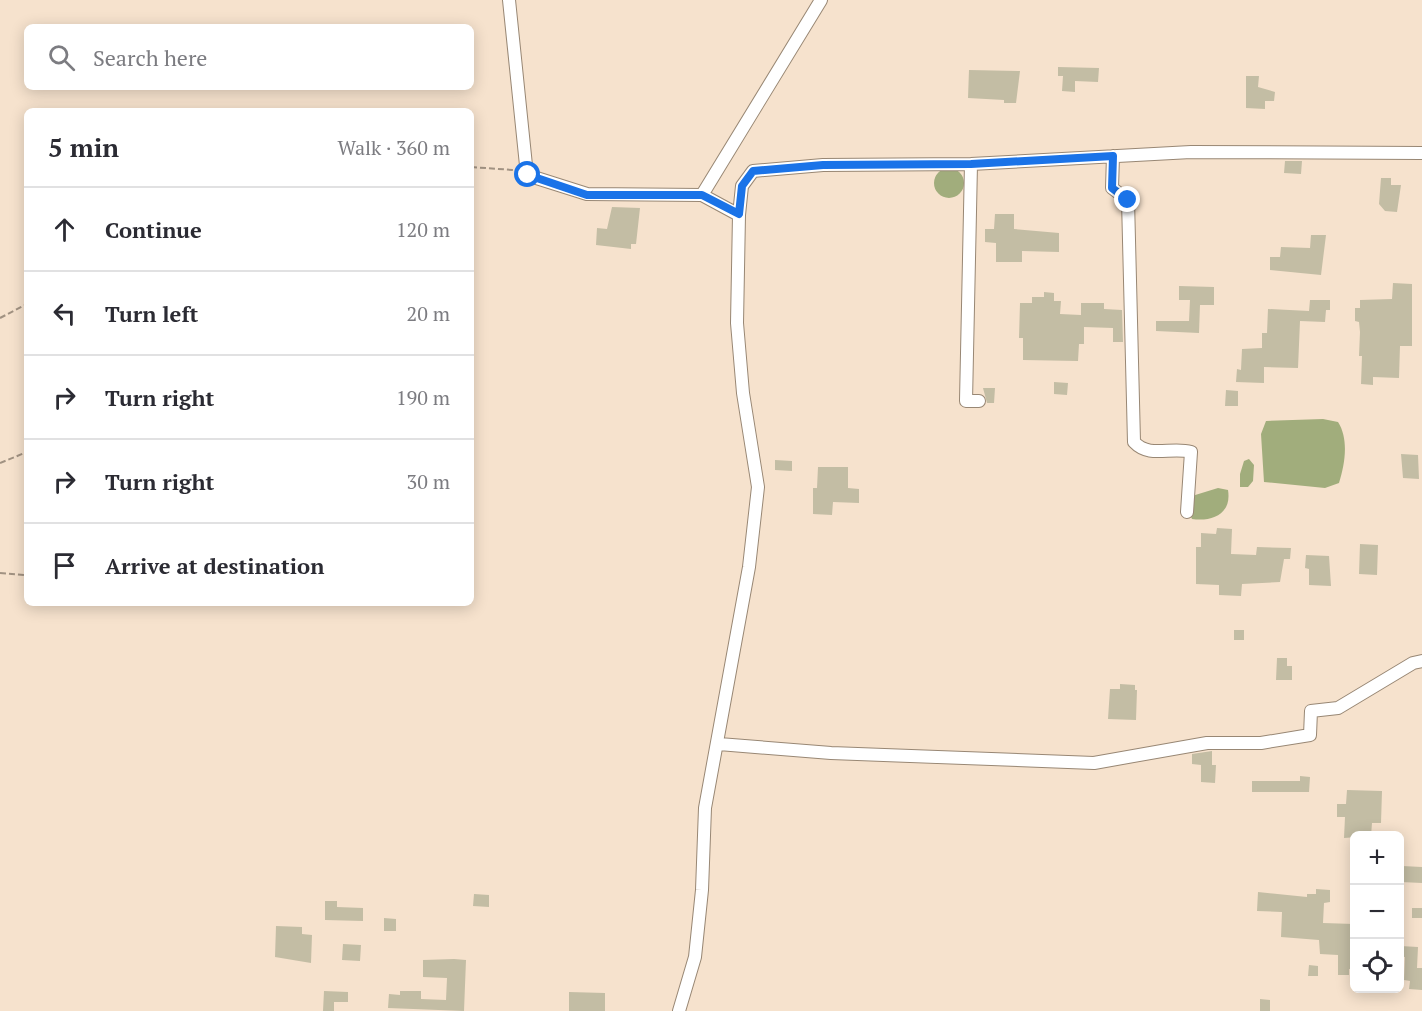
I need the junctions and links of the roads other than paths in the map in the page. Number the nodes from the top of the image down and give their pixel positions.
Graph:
1 (509, 0) edge
2 (820, 0) edge
3 (1422, 153) edge
4 (1113, 156) junction
5 (971, 164) junction
6 (702, 195) junction
7 (739, 214) junction
8 (979, 401) dead end
9 (1186, 512) dead end
10 (1422, 661) edge
11 (719, 744) junction
12 (679, 1011) edge

1 - 6 street
2 - 6 street
3 - 4 street
4 - 5 street
4 - 9 street
5 - 7 street
5 - 8 street
6 - 7 street
7 - 11 street
10 - 11 street
11 - 12 street

